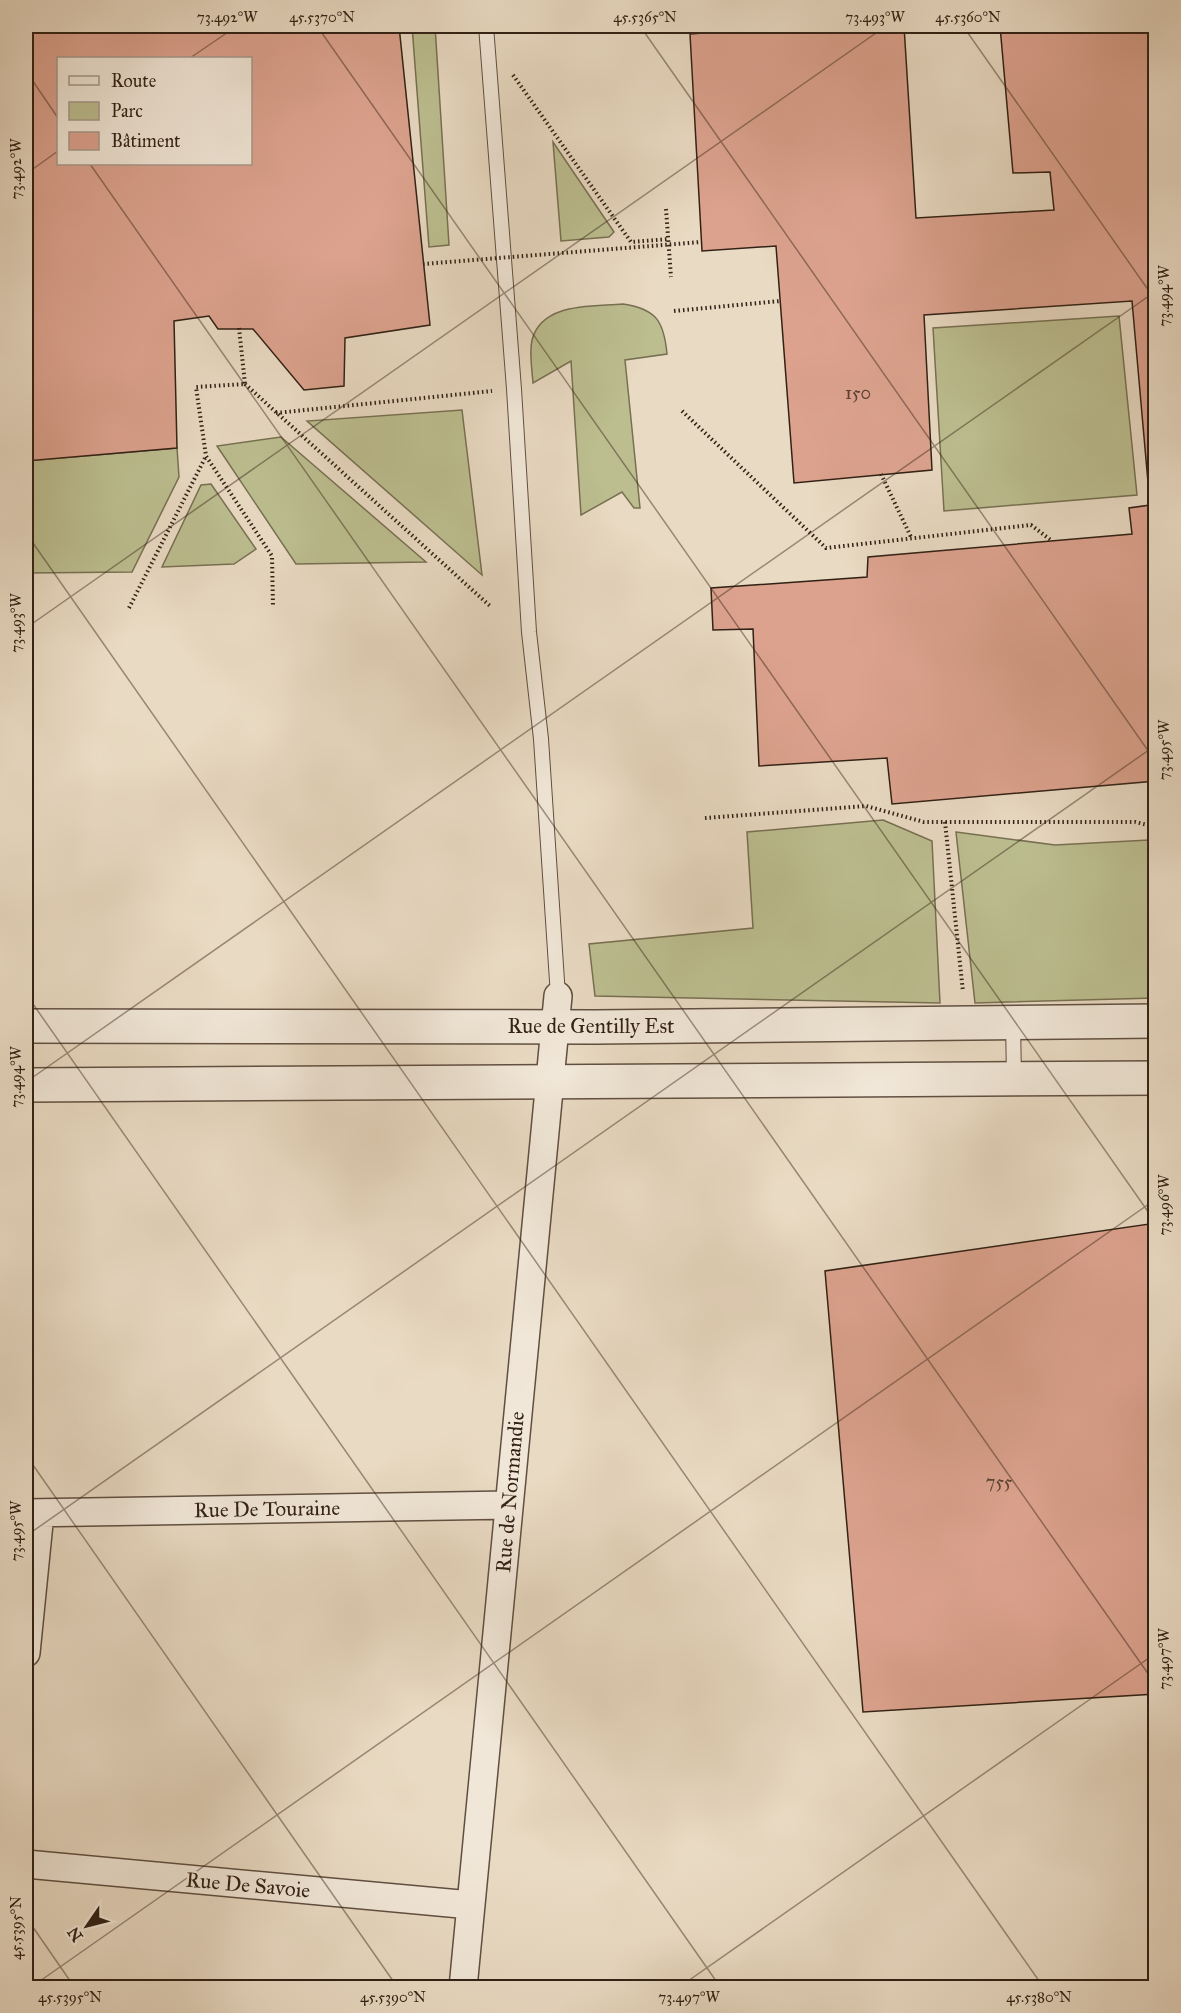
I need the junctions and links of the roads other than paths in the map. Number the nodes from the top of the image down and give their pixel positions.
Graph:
1 (486, 26) edge
2 (556, 1011) junction
3 (1013, 1021) junction
4 (1155, 1021) edge
5 (26, 1026) edge
6 (1155, 1078) edge
7 (1014, 1079) junction
8 (550, 1082) junction
9 (26, 1085) edge
10 (509, 1505) junction
11 (33, 1513) edge
12 (26, 1653) edge
13 (26, 1864) edge
14 (471, 1905) junction
15 (463, 1988) edge

1 - 2 lane
2 - 3 street, Rue de Gentilly Est
2 - 5 street, Rue de Gentilly Est
2 - 8 street, Rue de Normandie
3 - 4 street, Rue de Gentilly Est
3 - 7 lane
6 - 7 street
7 - 8 street
8 - 9 street
8 - 10 street, Rue de Normandie
10 - 11 street, Rue De Touraine
10 - 14 street, Rue de Normandie
11 - 12 street
13 - 14 street, Rue De Savoie
14 - 15 street, Rue de Normandie

